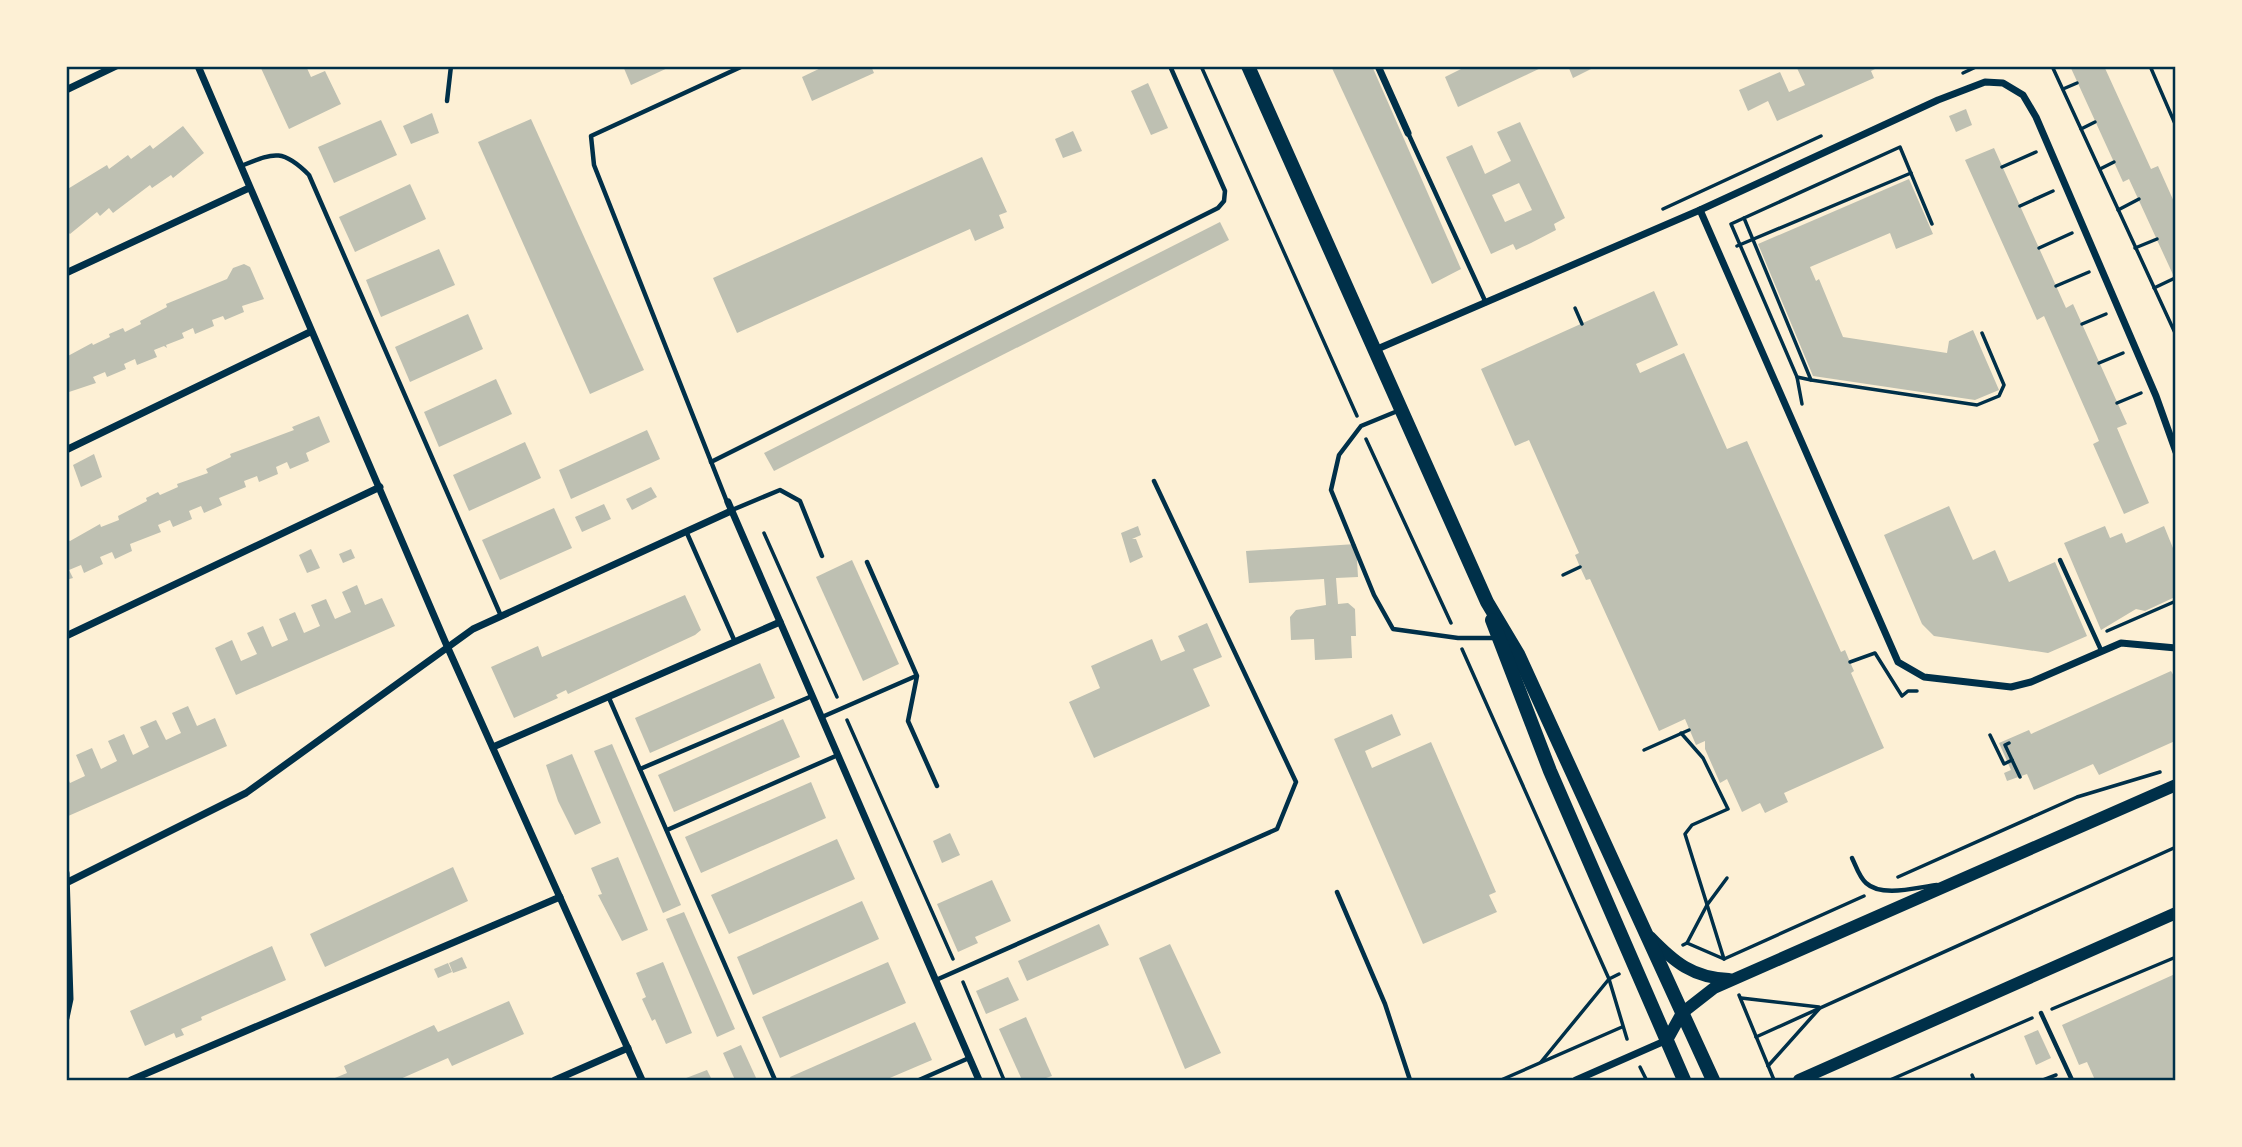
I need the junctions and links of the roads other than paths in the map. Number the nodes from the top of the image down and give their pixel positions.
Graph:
1 (116, 66) edge
2 (198, 66) edge
3 (451, 66) edge
4 (743, 66) edge
5 (1170, 66) edge
6 (1248, 66) edge
7 (1378, 66) edge
8 (66, 90) edge
9 (447, 101) dead end
10 (1408, 133) joint
11 (240, 166) junction
12 (249, 188) junction
13 (1700, 210) junction
14 (66, 273) edge
15 (1486, 303) junction
16 (310, 332) junction
17 (1375, 350) junction
18 (1401, 410) junction
19 (66, 450) edge
20 (2175, 452) edge
21 (710, 462) junction
22 (1154, 481) dead end
23 (380, 486) junction
24 (728, 502) joint
25 (731, 511) junction
26 (686, 531) junction
27 (822, 556) dead end
28 (2060, 560) dead end
29 (867, 562) dead end
30 (1487, 602) junction
31 (501, 616) junction
32 (780, 622) junction
33 (66, 636) edge
34 (1497, 638) junction
35 (736, 642) junction
36 (447, 646) junction
37 (2175, 648) edge
38 (2101, 650) junction
39 (917, 676) junction
40 (812, 695) junction
41 (609, 698) junction
42 (822, 718) junction
43 (493, 747) junction
44 (839, 754) junction
45 (640, 769) junction
46 (2175, 785) edge
47 (937, 786) dead end
48 (667, 830) junction
49 (1852, 859) dead end
50 (66, 873) edge
51 (67, 882) edge
52 (1952, 883) junction
53 (1337, 892) dead end
54 (560, 897) junction
55 (2175, 914) edge
56 (1647, 933) junction
57 (1733, 979) junction
58 (936, 980) junction
59 (1682, 1013) junction
60 (2041, 1013) dead end
61 (66, 1018) edge
62 (1667, 1040) junction
63 (628, 1048) junction
64 (970, 1058) junction
65 (131, 1080) edge
66 (555, 1080) edge
67 (642, 1080) edge
68 (775, 1080) edge
69 (919, 1080) edge
70 (979, 1080) edge
71 (1410, 1080) edge
72 (1576, 1080) edge
73 (1684, 1080) edge
74 (1713, 1080) edge
75 (1801, 1080) edge
76 (2072, 1080) edge

1 - 8 street
2 - 11 street
3 - 9 lane
4 - 21 lane
5 - 21 lane
6 - 17 main road
7 - 10 street
10 - 15 lane
11 - 12 street
11 - 31 lane
12 - 14 street
12 - 16 street
13 - 15 street
13 - 20 street
13 - 38 street
15 - 17 street
16 - 19 street
16 - 23 street
17 - 18 main road
18 - 30 main road
18 - 34 lane
21 - 24 lane
22 - 58 lane
23 - 33 street
23 - 36 street
24 - 25 street
25 - 26 street
25 - 27 lane
25 - 32 street
26 - 31 street
26 - 35 lane
28 - 38 lane
29 - 39 lane
30 - 34 main road
30 - 56 main road
31 - 36 street
32 - 35 street
32 - 40 street
34 - 62 main road
35 - 41 street
36 - 43 street
36 - 51 street
37 - 38 street
39 - 42 lane
39 - 47 lane
40 - 42 street
40 - 45 lane
41 - 43 street
41 - 45 lane
42 - 44 street
43 - 54 street
44 - 48 lane
44 - 58 street
45 - 48 lane
46 - 52 street
48 - 68 lane
49 - 52 lane
50 - 51 street
51 - 61 street
52 - 57 street
53 - 71 lane
54 - 63 street
54 - 65 street
55 - 75 street
56 - 57 street
56 - 59 main road
57 - 59 street
58 - 64 street
59 - 62 street
59 - 74 main road
60 - 76 lane
62 - 72 street
62 - 73 main road
63 - 66 street
63 - 67 street
64 - 69 lane
64 - 70 street

